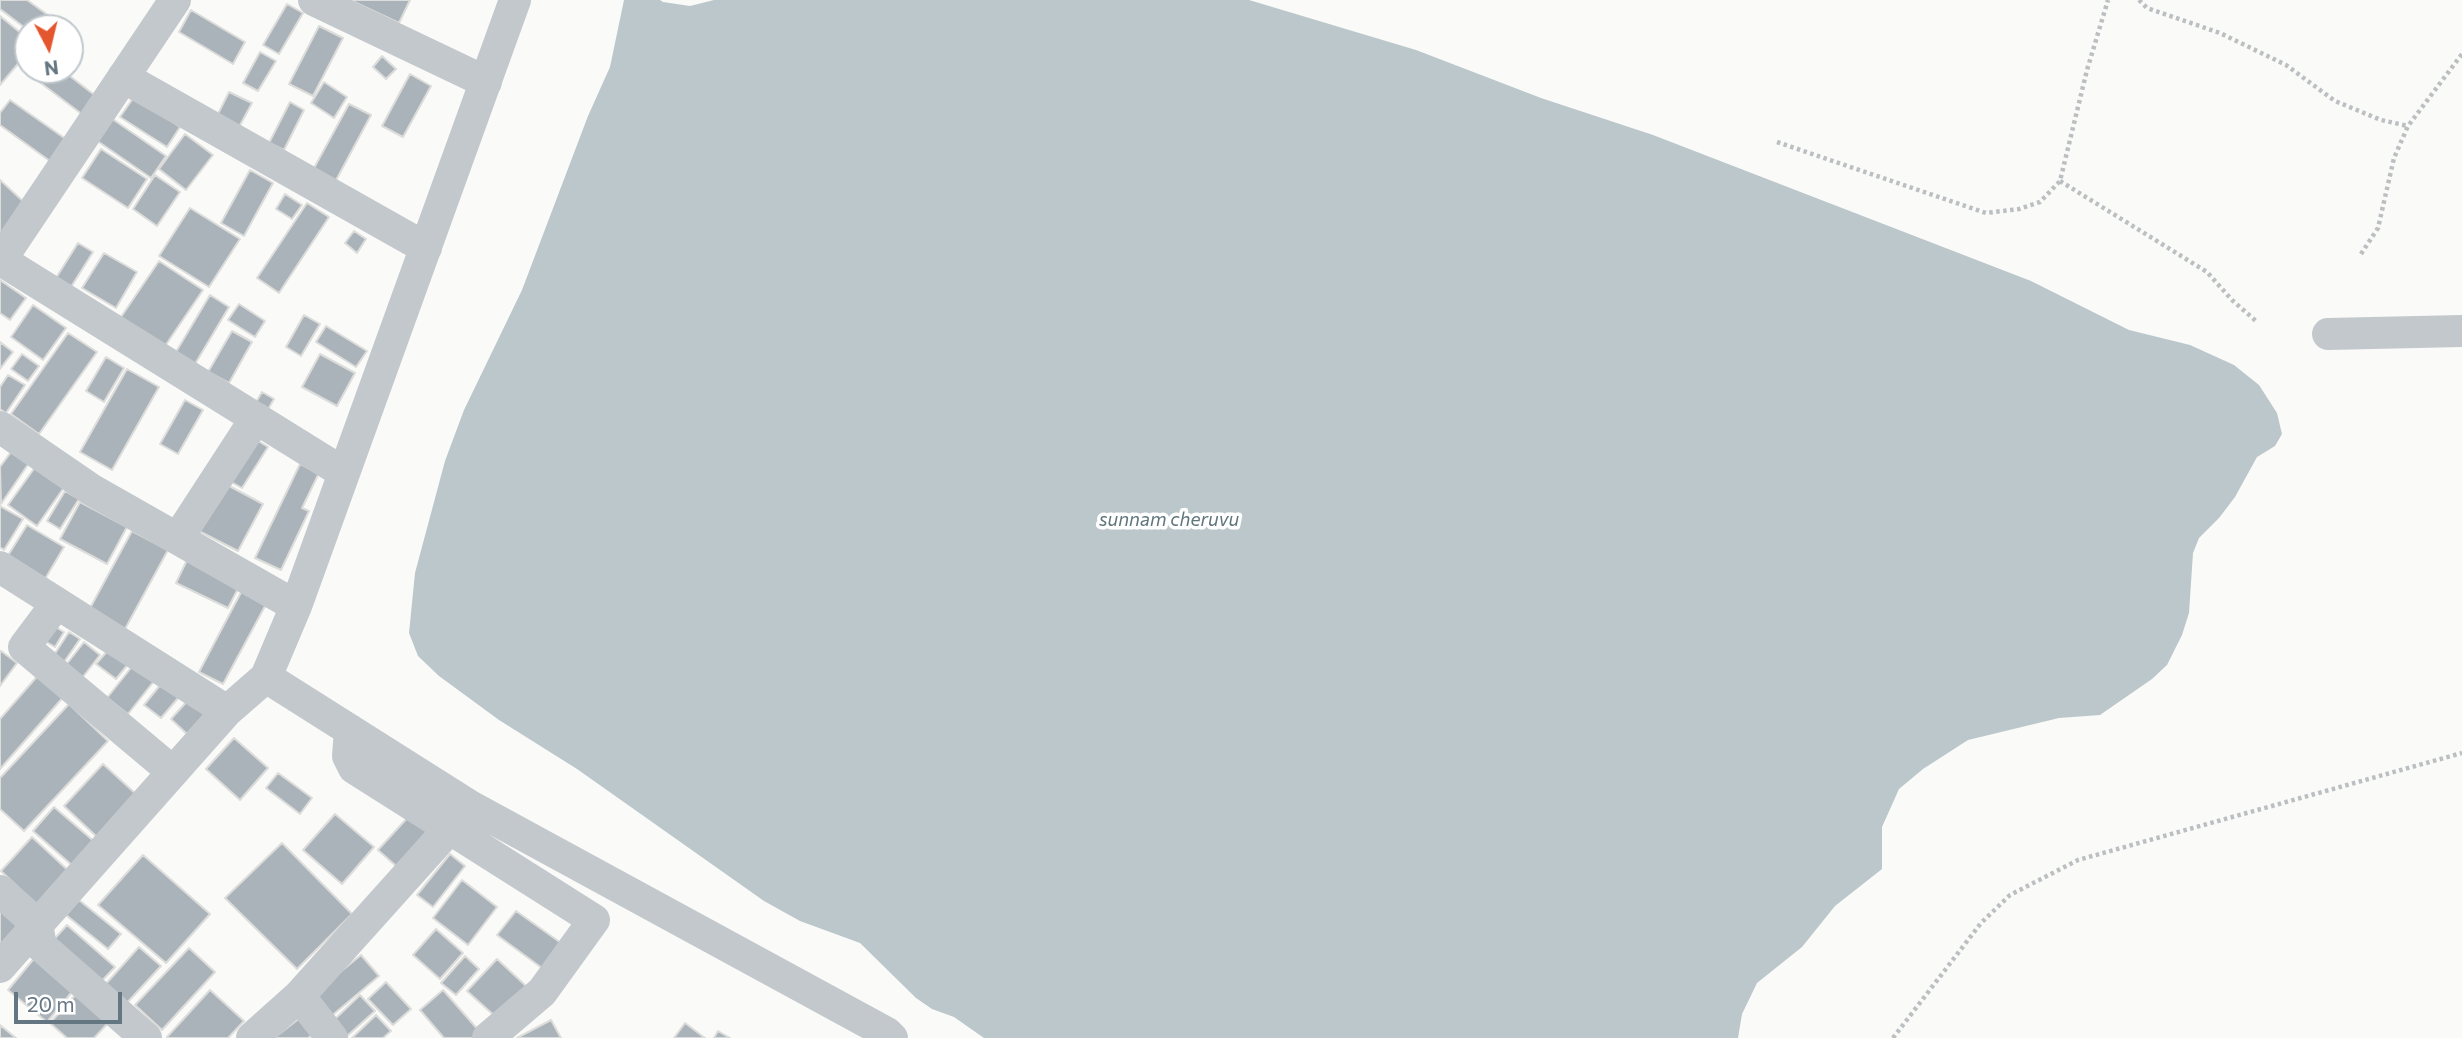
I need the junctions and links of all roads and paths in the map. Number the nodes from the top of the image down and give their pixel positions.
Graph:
1 (175, 0) edge
2 (314, 0) edge
3 (515, 0) edge
4 (2109, 0) edge
5 (2139, 0) edge
6 (2462, 54) edge
7 (124, 77) junction
8 (486, 82) junction
9 (2408, 126) junction
10 (1777, 142) dead end
11 (2060, 181) junction
12 (426, 248) junction
13 (2361, 254) dead end
14 (0, 260) edge
15 (2256, 321) dead end
16 (2462, 331) edge
17 (2328, 334) dead end
18 (256, 418) junction
19 (0, 427) edge
20 (344, 473) junction
21 (178, 538) junction
22 (0, 567) edge
23 (57, 603) junction
24 (296, 606) junction
25 (266, 677) junction
26 (227, 711) junction
27 (349, 730) junction
28 (2462, 753) edge
29 (173, 772) junction
30 (449, 829) junction
31 (0, 891) edge
32 (37, 924) junction
33 (0, 967) edge
34 (299, 996) junction
35 (146, 1038) edge
36 (252, 1038) edge
37 (332, 1038) edge
38 (488, 1038) edge
39 (892, 1038) edge
40 (1893, 1038) edge

1 - 7 street
2 - 8 street
3 - 8 street
4 - 11 path
5 - 9 path
6 - 9 path
7 - 12 street
7 - 14 street
8 - 12 street
9 - 13 path
10 - 11 path
11 - 15 path
12 - 20 street
14 - 18 street
16 - 17 street
18 - 20 street
18 - 21 street
19 - 21 street
20 - 24 street
21 - 24 street
22 - 23 street
23 - 26 street
23 - 29 street
24 - 25 street
25 - 26 street
25 - 27 street
26 - 29 street
27 - 30 street
27 - 39 street
28 - 40 path
29 - 32 street
30 - 34 street
30 - 38 street
31 - 32 street
32 - 33 street
32 - 35 street
34 - 36 street
34 - 37 street

